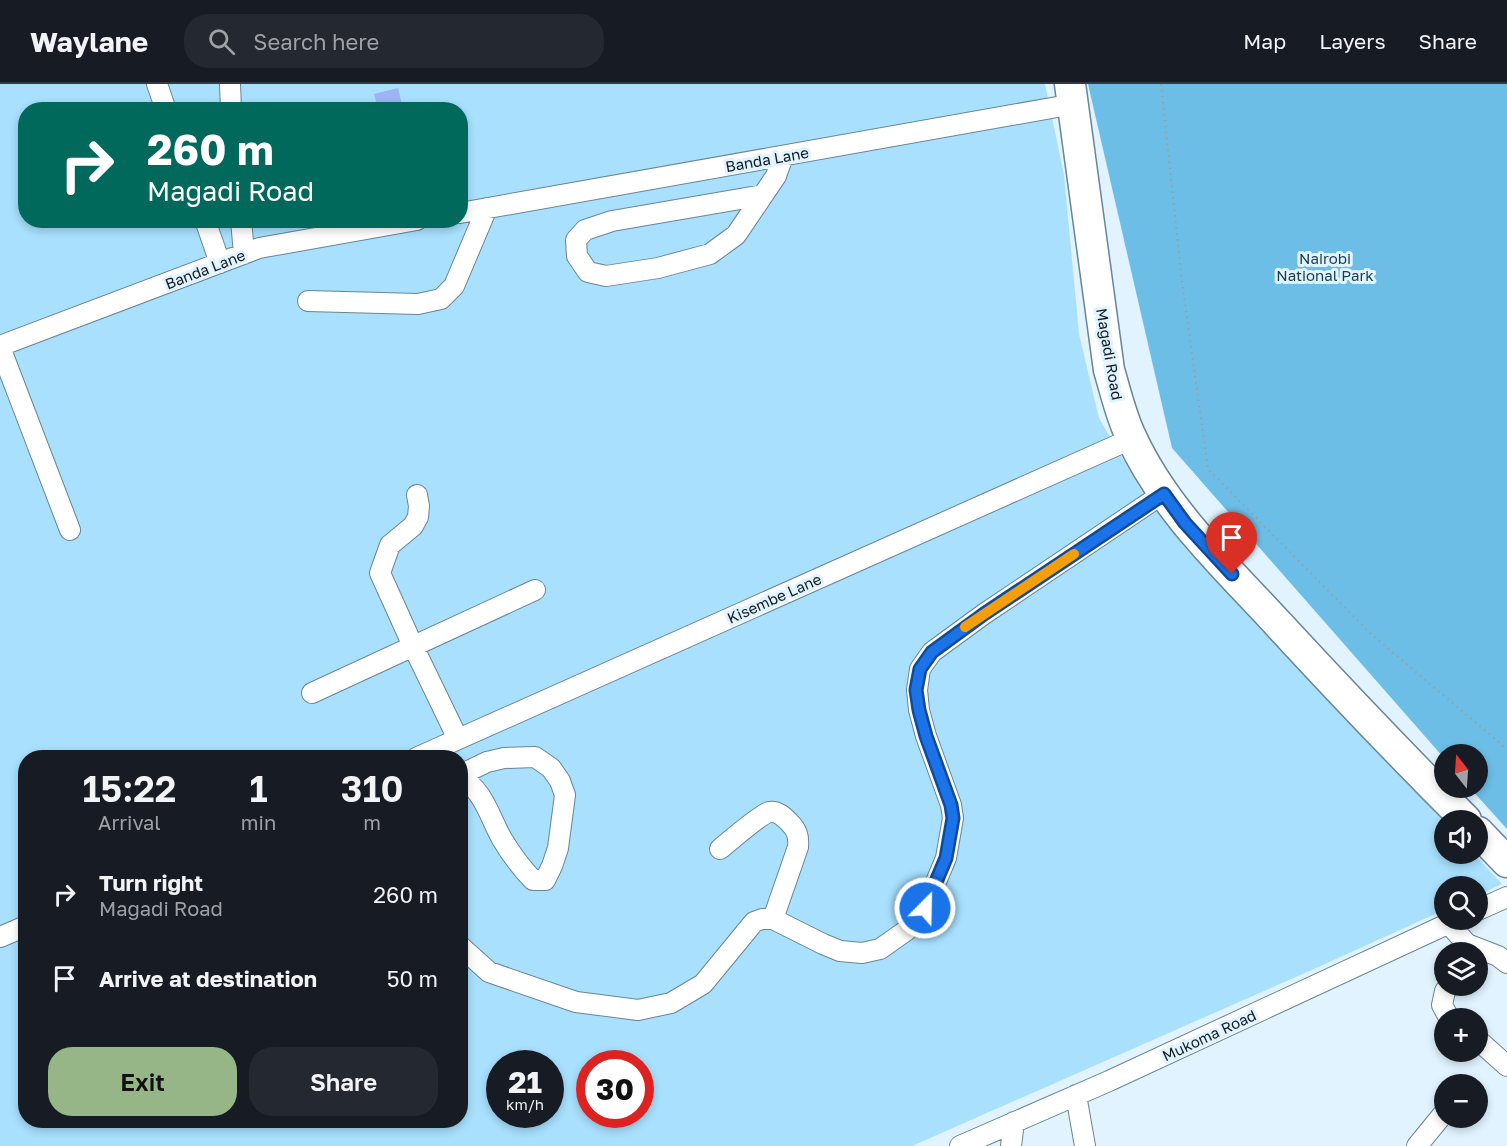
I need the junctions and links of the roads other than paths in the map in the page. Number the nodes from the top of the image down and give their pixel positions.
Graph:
1 (157, 84) edge
2 (230, 84) edge
3 (1072, 94) edge
4 (163, 102) edge
5 (231, 102) edge
6 (783, 156) junction
7 (763, 195) junction
8 (487, 208) junction
9 (468, 212) edge
10 (208, 228) edge
11 (242, 228) edge
12 (372, 228) edge
13 (244, 254) junction
14 (220, 263) junction
15 (308, 301) dead end
16 (0, 346) edge
17 (1131, 439) junction
18 (1164, 494) junction
19 (417, 495) dead end
20 (70, 530) dead end
21 (535, 591) dead end
22 (413, 646) junction
23 (312, 693) dead end
24 (458, 739) junction
25 (434, 750) edge
26 (468, 773) edge
27 (468, 781) edge
28 (1456, 810) edge
29 (1488, 842) edge
30 (720, 849) dead end
31 (1507, 862) edge
32 (1507, 897) edge
33 (1488, 906) edge
34 (773, 919) junction
35 (18, 928) edge
36 (1434, 929) edge
37 (1458, 930) edge
38 (2, 931) edge
39 (468, 953) edge
40 (1492, 960) edge
41 (1488, 1049) edge
42 (1507, 1066) edge
43 (1076, 1095) junction
44 (1014, 1122) junction
45 (1434, 1125) edge
46 (960, 1146) edge
47 (1011, 1146) edge
48 (1085, 1146) edge
49 (1417, 1146) edge

1 - 4 street
2 - 5 street
3 - 6 street, Banda Lane
3 - 17 highway, Magadi Road
6 - 7 street
6 - 8 street, Banda Lane
7 - 7 street
8 - 9 street, Banda Lane
8 - 15 street
10 - 14 street
11 - 13 street
12 - 13 street, Banda Lane
13 - 14 street, Banda Lane
14 - 16 street, Banda Lane
16 - 20 street
17 - 18 highway, Magadi Road
17 - 24 street, Kisembe Lane
18 - 28 highway, Magadi Road
18 - 34 street
19 - 22 street
21 - 22 street
22 - 23 street
22 - 24 street
24 - 25 street, Kisembe Lane
26 - 27 street
29 - 31 highway
30 - 34 street
32 - 33 street
34 - 39 street
35 - 38 street
36 - 43 street, Mukoma Road
37 - 40 street
41 - 42 street
43 - 44 street, Mukoma Road
43 - 48 street
44 - 46 street, Mukoma Road
44 - 47 street
45 - 49 street

